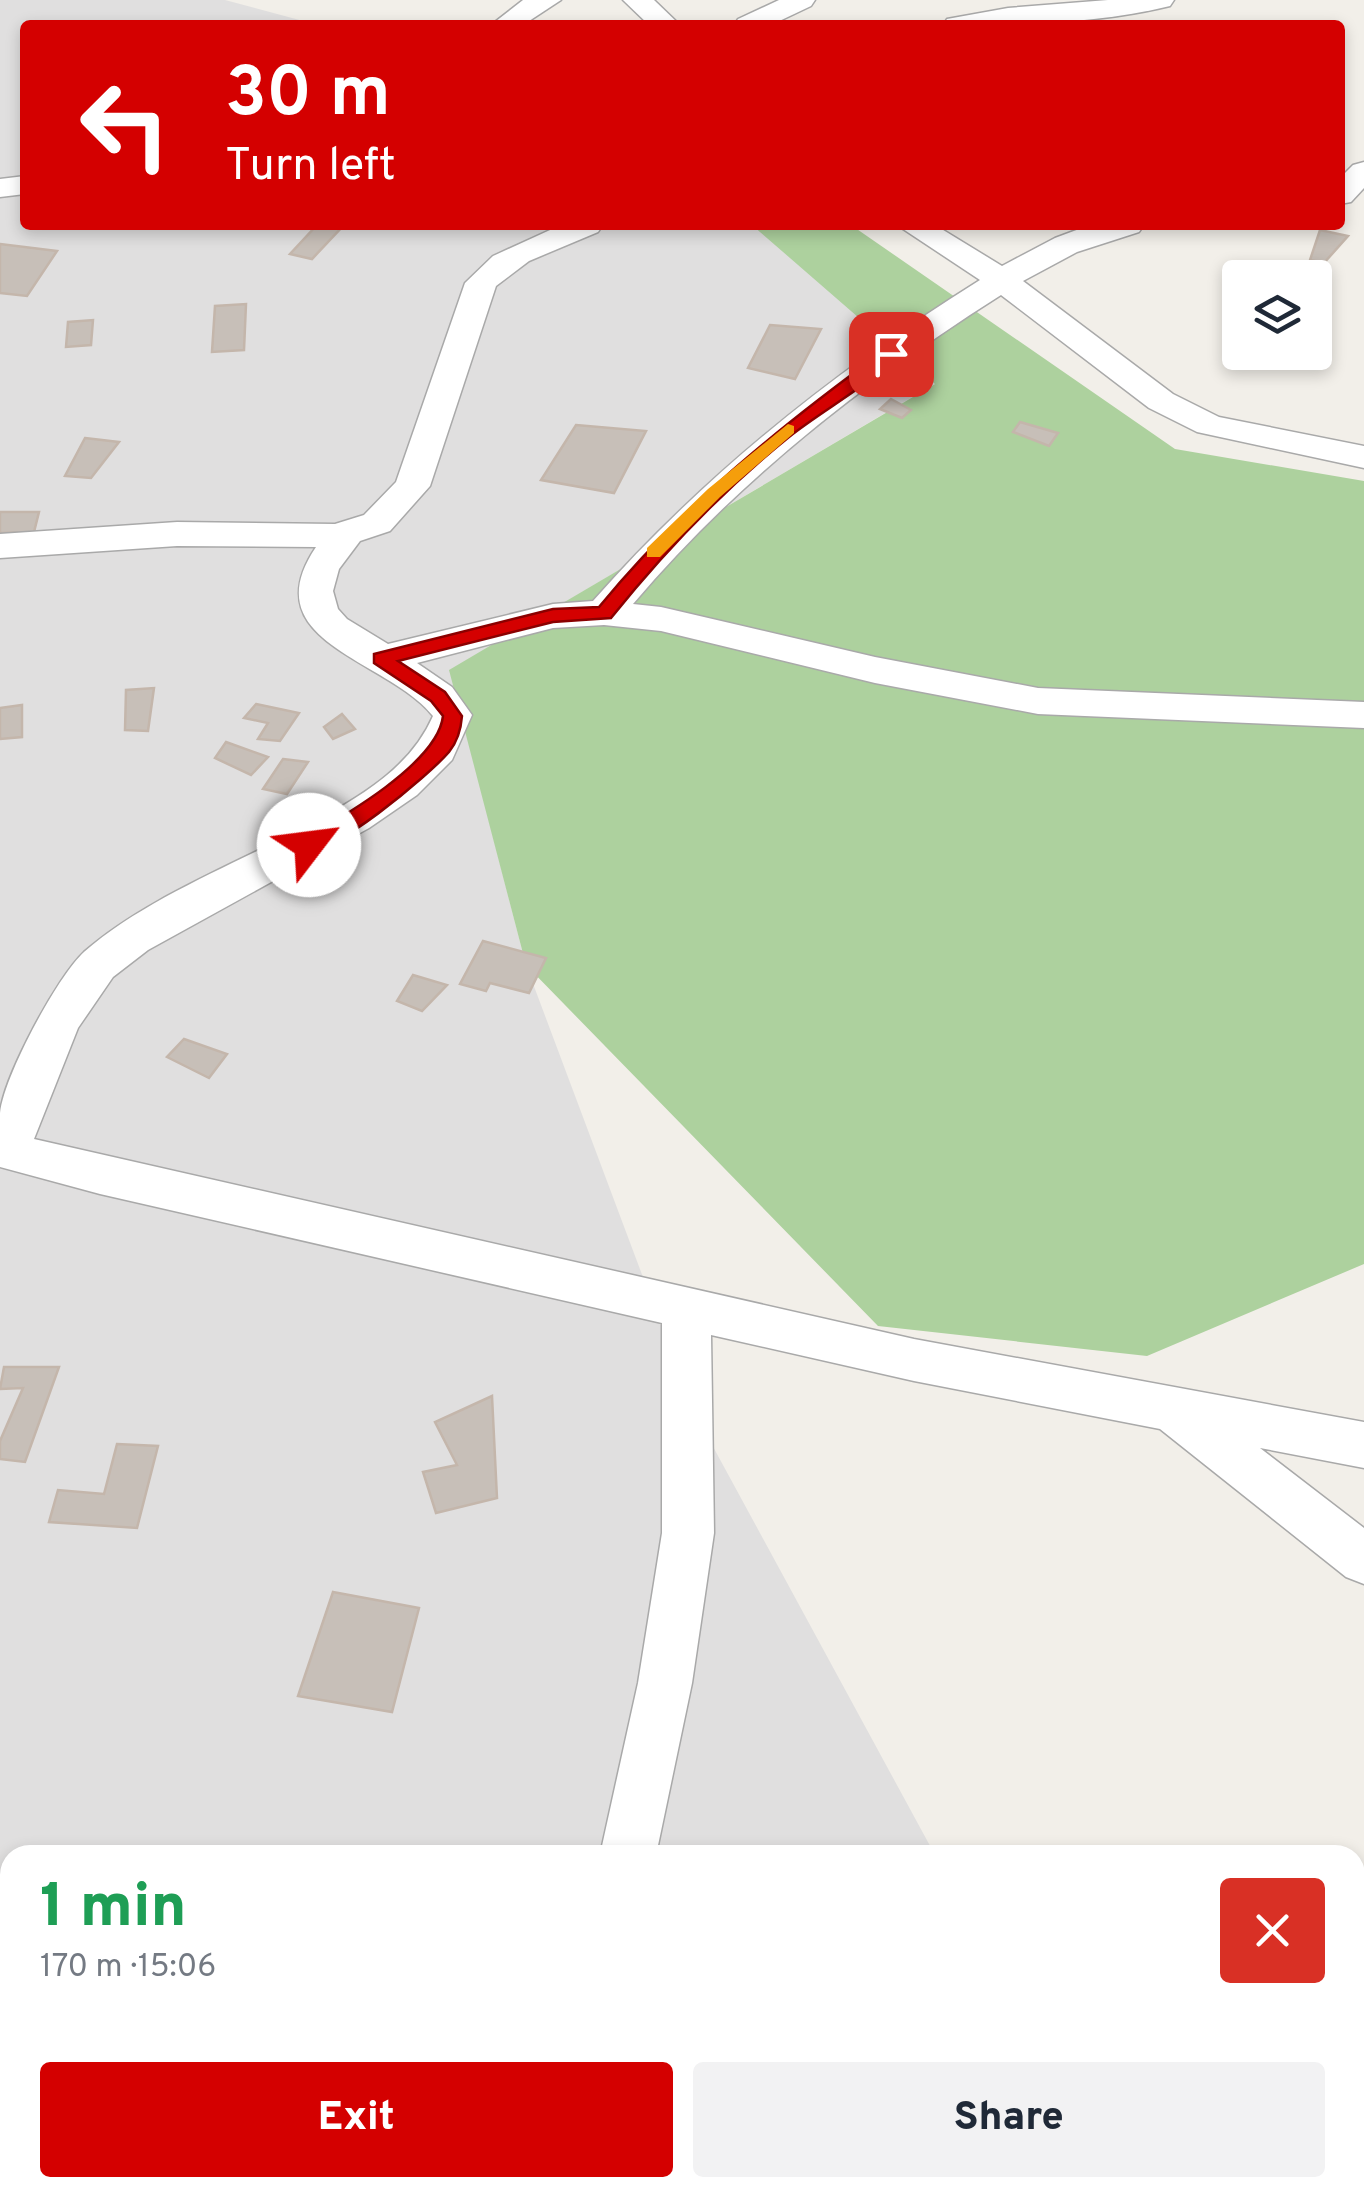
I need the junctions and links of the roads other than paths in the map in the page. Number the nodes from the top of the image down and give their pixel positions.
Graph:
1 (547, 0) edge
2 (637, 0) edge
3 (801, 0) edge
4 (1160, 0) edge
5 (513, 20) edge
6 (660, 20) edge
7 (759, 20) edge
8 (986, 20) edge
9 (1364, 171) edge
10 (1345, 190) edge
11 (574, 230) edge
12 (921, 230) edge
13 (1100, 230) edge
14 (1002, 280) junction
15 (1364, 457) edge
16 (346, 534) junction
17 (0, 546) edge
18 (604, 613) junction
19 (381, 658) junction
20 (1364, 715) edge
21 (4, 1149) edge
22 (686, 1307) junction
23 (1173, 1409) junction
24 (1364, 1445) edge
25 (1364, 1560) edge
26 (630, 1845) edge

1 - 5 street
2 - 6 street
3 - 7 street
4 - 8 street
9 - 10 street
11 - 16 street
12 - 14 street
13 - 14 street
14 - 15 street
14 - 18 street
16 - 17 street
16 - 19 street
18 - 19 street
18 - 20 street
19 - 21 street
21 - 22 street
22 - 23 street
22 - 26 street
23 - 24 street
23 - 25 street

